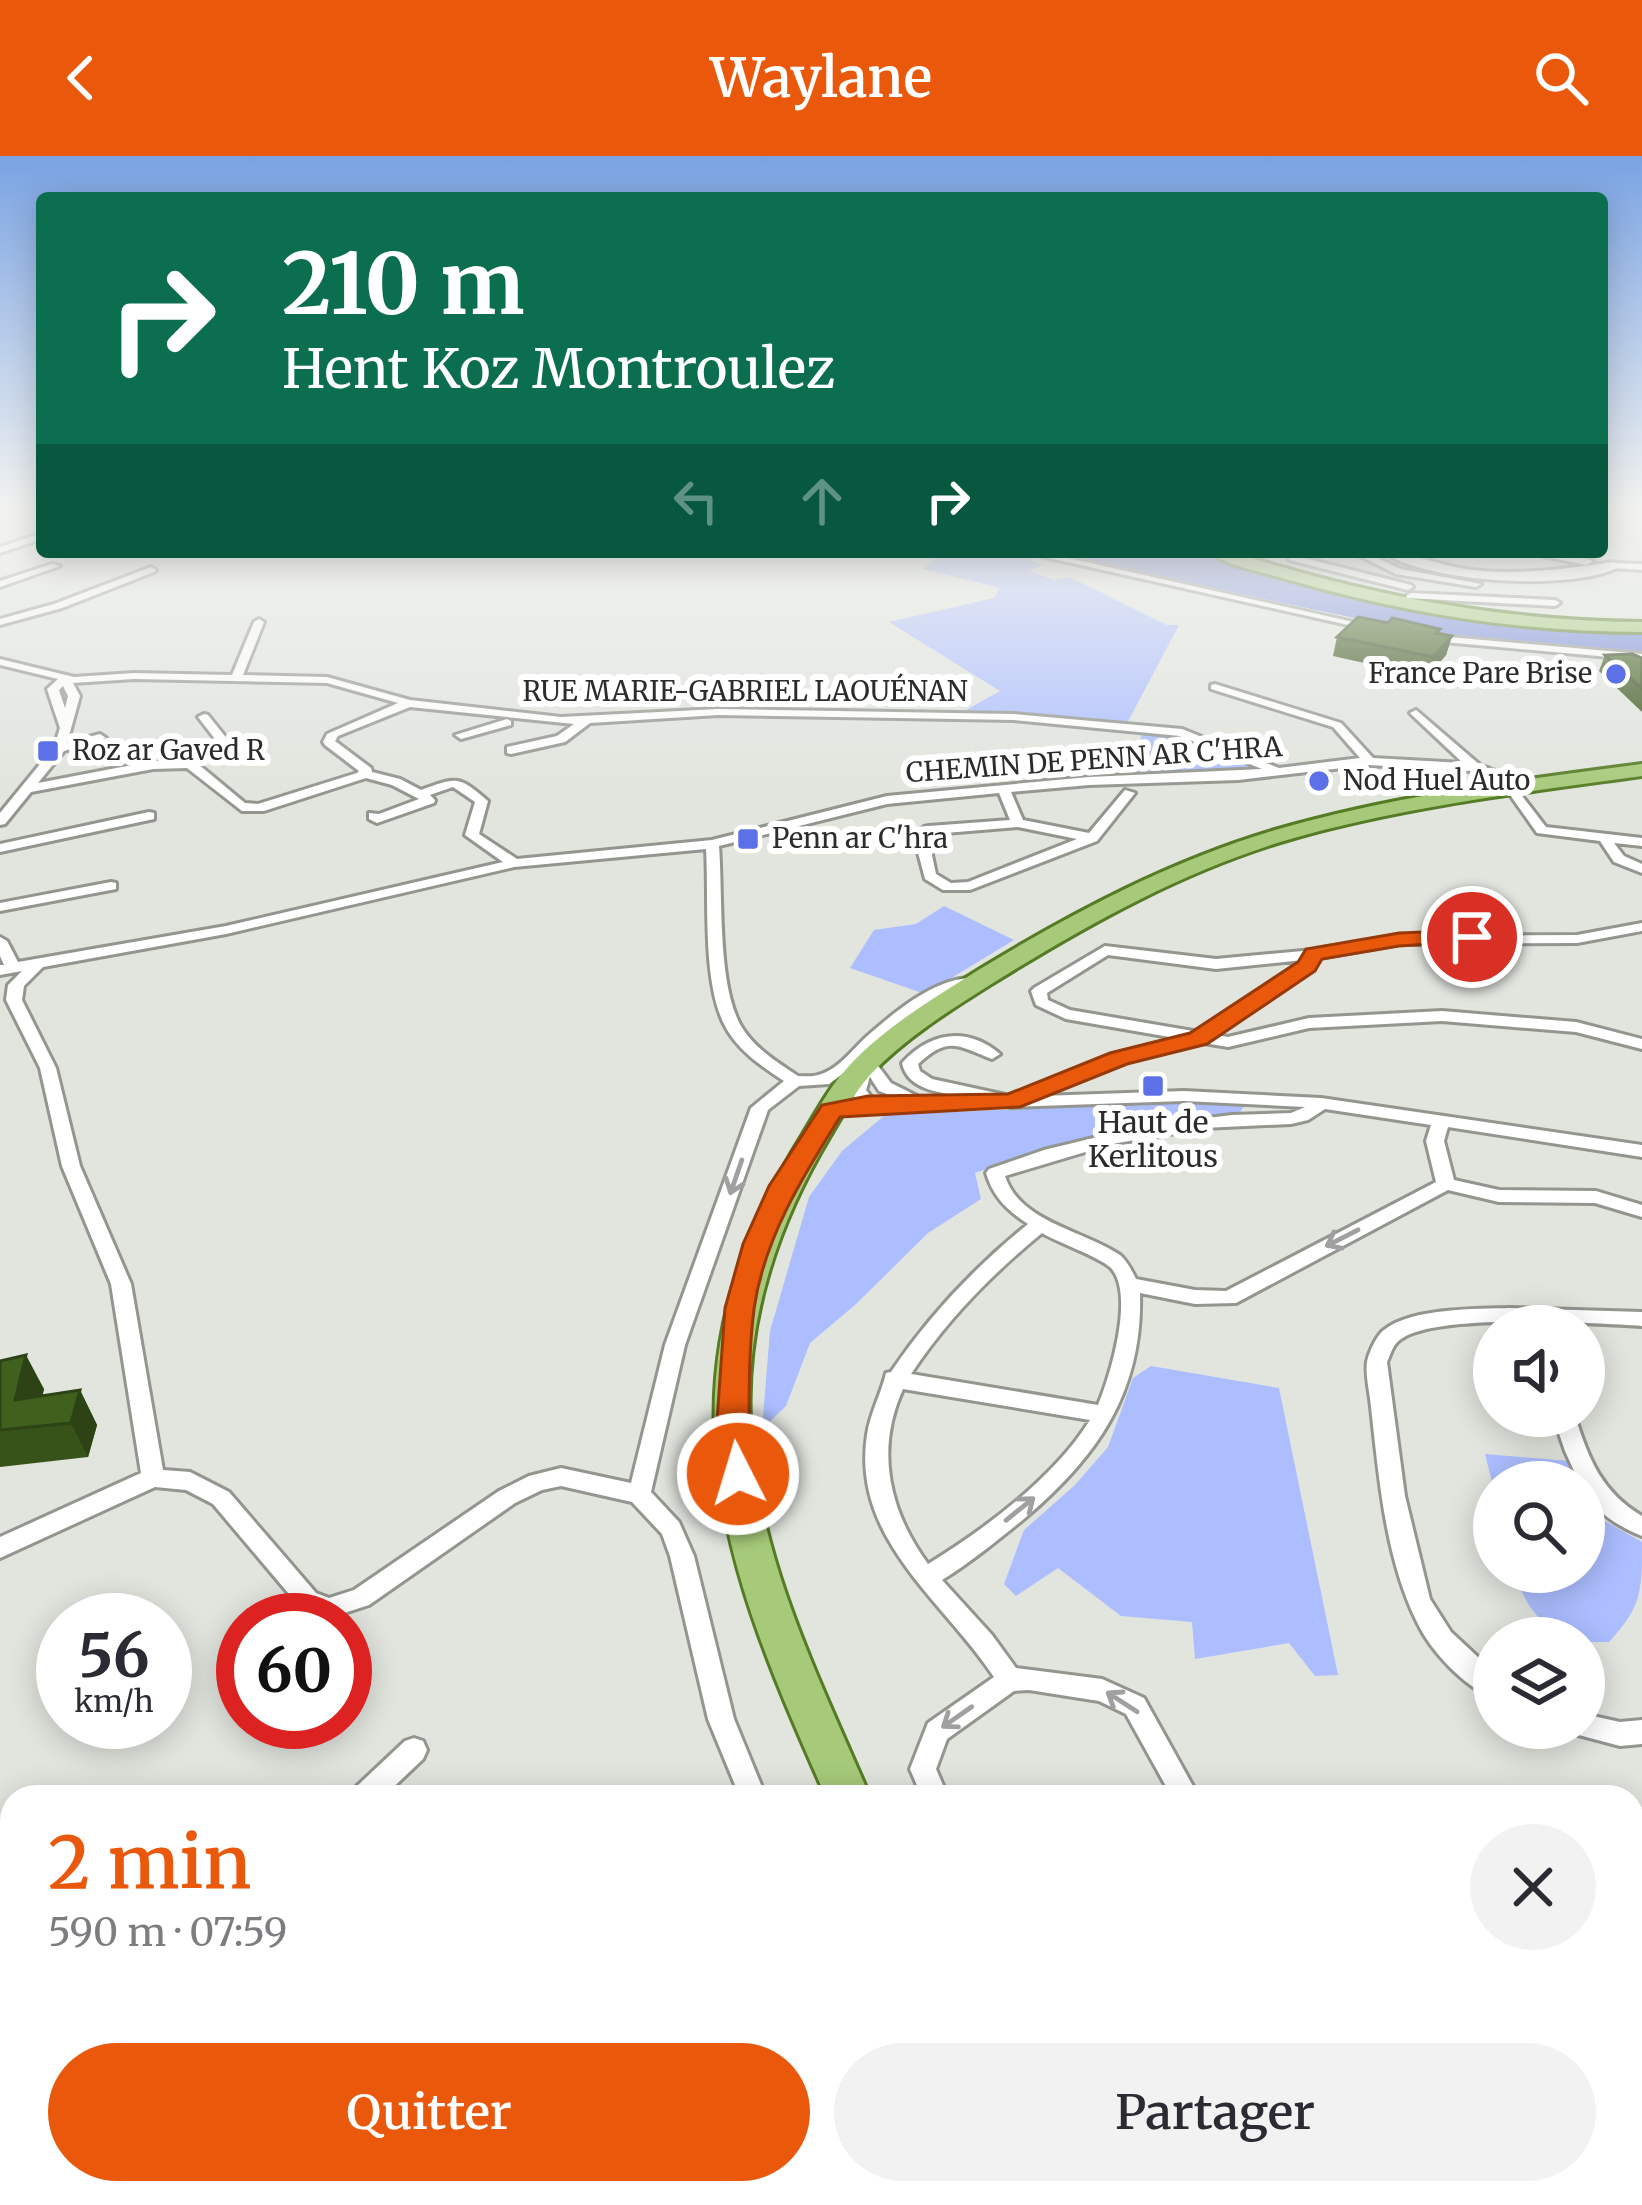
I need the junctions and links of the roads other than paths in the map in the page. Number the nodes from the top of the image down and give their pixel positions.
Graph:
1 (61, 606) edge
2 (1272, 606) edge
3 (1413, 606) edge
4 (1556, 606) edge
5 (0, 622) edge
6 (259, 622) dead end
7 (1562, 624) junction
8 (1642, 627) edge
9 (1383, 630) edge
10 (1414, 636) edge
11 (1642, 657) edge
12 (0, 662) edge
13 (22, 666) junction
14 (237, 677) junction
15 (65, 679) junction
16 (295, 687) dead end
17 (1215, 687) dead end
18 (53, 689) junction
19 (372, 690) junction
20 (409, 703) junction
21 (1416, 713) dead end
22 (204, 717) dead end
23 (517, 718) junction
24 (585, 721) junction
25 (65, 727) junction
26 (461, 735) dead end
27 (100, 738) dead end
28 (60, 748) junction
29 (511, 750) dead end
30 (1369, 761) junction
31 (190, 764) junction
32 (1474, 767) junction
33 (1277, 771) junction
34 (365, 772) junction
35 (1638, 772) edge
36 (26, 788) junction
37 (1518, 788) junction
38 (1003, 789) junction
39 (1130, 793) dead end
40 (420, 795) junction
41 (149, 816) dead end
42 (374, 816) dead end
43 (0, 821) edge
44 (1018, 823) junction
45 (1092, 838) junction
46 (1604, 838) junction
47 (1642, 842) edge
48 (712, 844) junction
49 (0, 848) edge
50 (514, 863) junction
51 (1642, 869) edge
52 (111, 886) dead end
53 (0, 907) edge
54 (1642, 927) edge
55 (0, 941) edge
56 (1314, 954) junction
57 (38, 963) junction
58 (1000, 968) junction
59 (7, 969) edge
60 (1198, 1039) junction
61 (1642, 1043) edge
62 (992, 1054) dead end
63 (867, 1062) junction
64 (795, 1081) junction
65 (953, 1102) junction
66 (1011, 1102) junction
67 (1321, 1103) junction
68 (849, 1107) junction
69 (1441, 1121) junction
70 (1642, 1151) edge
71 (1446, 1184) junction
72 (1642, 1210) edge
73 (1041, 1224) junction
74 (1133, 1285) junction
75 (1642, 1319) edge
76 (1605, 1320) edge
77 (1473, 1322) edge
78 (892, 1379) junction
79 (1106, 1414) junction
80 (1571, 1437) edge
81 (153, 1478) junction
82 (639, 1494) junction
83 (1642, 1527) edge
84 (0, 1547) edge
85 (926, 1577) junction
86 (1473, 1672) edge
87 (1010, 1680) junction
88 (1605, 1731) edge
89 (1642, 1732) edge
90 (414, 1750) dead end
91 (377, 1785) edge
92 (749, 1785) edge
93 (843, 1785) edge
94 (929, 1785) edge
95 (1179, 1785) edge

1 - 5 street
2 - 9 street
3 - 7 main road
4 - 7 street
6 - 14 street
7 - 8 main road
10 - 11 street
12 - 13 street, RUE MARIE-GABRIEL LAOUÉNAN
13 - 15 street, RUE MARIE-GABRIEL LAOUÉNAN
13 - 18 street
14 - 15 street, RUE MARIE-GABRIEL LAOUÉNAN
14 - 19 street, RUE MARIE-GABRIEL LAOUÉNAN
15 - 18 street
15 - 25 street
16 - 19 street
17 - 30 street
18 - 25 street
19 - 20 street, RUE MARIE-GABRIEL LAOUÉNAN
20 - 23 street, RUE MARIE-GABRIEL LAOUÉNAN
20 - 34 street
21 - 32 street
22 - 31 street
23 - 24 street, RUE MARIE-GABRIEL LAOUÉNAN
23 - 26 street
24 - 29 street
24 - 33 street, RUE MARIE-GABRIEL LAOUÉNAN
25 - 28 street
27 - 28 street
28 - 36 street
30 - 32 street, CHEMIN DE PENN AR C'HRA
30 - 33 street, CHEMIN DE PENN AR C'HRA
31 - 34 street
31 - 36 street
32 - 37 street, CHEMIN DE PENN AR C'HRA
33 - 38 street, CHEMIN DE PENN AR C'HRA
34 - 40 street
35 - 37 main road
36 - 43 street
37 - 46 street, CHEMIN DE PENN AR C'HRA
37 - 58 main road
38 - 44 street
38 - 48 street, CHEMIN DE PENN AR C'HRA
39 - 45 street
40 - 42 street
40 - 50 street
41 - 49 street
44 - 45 street
44 - 45 street
46 - 47 street, CHEMIN DE PENN AR C'HRA
46 - 51 street
48 - 50 street, CHEMIN DE PENN AR C'HRA
48 - 64 street
50 - 57 street, CHEMIN DE PENN AR C'HRA
52 - 53 street
54 - 56 street
55 - 59 street
56 - 60 street
56 - 60 street
57 - 59 street, CHEMIN DE PENN AR C'HRA
57 - 81 street
58 - 63 main road
58 - 64 street
60 - 61 street
60 - 66 street
62 - 66 street
63 - 65 street
63 - 68 main road
64 -> 82 street
65 - 66 street
65 - 68 street
66 - 67 street
67 - 69 street
67 - 73 street
68 - 93 main road
69 - 70 street
69 - 71 street
71 - 72 street
71 -> 74 street
73 - 74 street
73 - 78 street
74 - 79 street
75 - 76 street
77 - 86 street
78 - 79 street
78 - 85 street
85 -> 79 street
80 - 83 street
81 - 82 street
81 - 84 street
82 - 92 street
85 - 87 street
87 -> 94 street
95 -> 87 street
88 - 89 street
90 - 91 street

